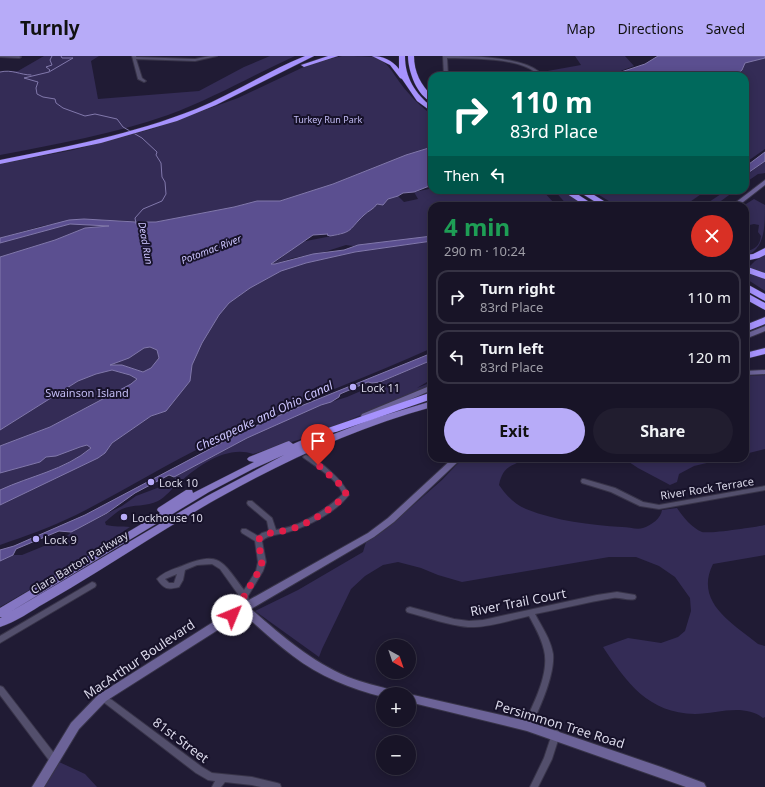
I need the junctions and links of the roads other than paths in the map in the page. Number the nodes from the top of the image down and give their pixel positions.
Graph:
1 (0, 56) edge
2 (215, 56) edge
3 (302, 56) edge
4 (311, 56) edge
5 (336, 56) edge
6 (375, 56) edge
7 (402, 56) edge
8 (411, 56) edge
9 (417, 56) edge
10 (18, 57) edge
11 (134, 57) edge
12 (445, 57) edge
13 (446, 72) edge
14 (537, 72) edge
15 (144, 81) dead end
16 (412, 91) junction
17 (428, 93) edge
18 (428, 95) edge
19 (428, 106) edge
20 (202, 108) junction
21 (156, 124) junction
22 (111, 137) junction
23 (0, 158) edge
24 (0, 162) edge
25 (765, 182) edge
26 (573, 194) edge
27 (584, 194) edge
28 (590, 202) edge
29 (592, 202) edge
30 (739, 202) edge
31 (765, 251) edge
32 (749, 257) edge
33 (749, 270) edge
34 (765, 276) edge
35 (749, 290) edge
36 (749, 297) edge
37 (749, 301) edge
38 (762, 305) edge
39 (765, 320) edge
40 (749, 327) edge
41 (765, 327) edge
42 (749, 332) edge
43 (749, 335) edge
44 (765, 351) edge
45 (749, 355) edge
46 (765, 372) edge
47 (749, 373) edge
48 (428, 389) edge
49 (428, 396) edge
50 (428, 405) edge
51 (332, 430) junction
52 (252, 458) dead end
53 (306, 458) dead end
54 (454, 462) edge
55 (584, 481) dead end
56 (765, 488) edge
57 (189, 492) dead end
58 (250, 503) dead end
59 (244, 531) dead end
60 (273, 532) junction
61 (258, 540) junction
62 (86, 562) junction
63 (182, 570) dead end
64 (92, 585) dead end
65 (244, 596) junction
66 (632, 598) dead end
67 (243, 608) junction
68 (410, 610) dead end
69 (0, 613) edge
70 (531, 613) junction
71 (0, 623) edge
72 (0, 640) edge
73 (0, 689) edge
74 (376, 691) edge
75 (102, 698) junction
76 (416, 700) edge
77 (528, 726) junction
78 (556, 734) junction
79 (54, 760) junction
80 (222, 779) junction
81 (38, 787) edge
82 (216, 787) edge
83 (277, 787) edge
84 (534, 787) edge
85 (700, 787) edge

1 - 10 street
2 - 11 street
3 - 21 highway
4 - 20 highway
5 - 20 highway
6 - 16 highway
7 - 16 highway
8 - 18 highway
9 - 17 highway
11 - 15 street
12 - 13 street
12 - 14 street
16 - 19 highway
20 - 21 highway
21 - 22 highway
22 - 23 highway
22 - 24 highway
25 - 30 main road
26 - 28 highway
27 - 29 highway
31 - 32 highway
33 - 34 highway
35 - 38 highway
36 - 38 highway
37 - 38 highway
39 - 40 highway
41 - 42 highway
41 - 43 main road
44 - 45 highway
46 - 47 main road
48 - 51 main road, Clara Barton Parkway
49 - 51 highway
50 - 71 main road, Clara Barton Parkway
51 - 52 main road
51 - 62 main road, Clara Barton Parkway
53 - 60 street
54 - 67 main road, MacArthur Boulevard
55 - 56 street, River Rock Terrace
57 - 62 main road
58 - 60 street
59 - 61 street
60 - 61 street
61 - 65 street
62 - 69 main road, Clara Barton Parkway
63 - 65 street
64 - 72 street
65 - 67 street
66 - 70 street, River Trail Court
67 - 74 main road
67 - 75 main road, MacArthur Boulevard
68 - 70 street, River Trail Court
70 - 77 street
73 - 79 street
75 - 79 main road, MacArthur Boulevard
75 - 80 street, 81st Street
76 - 77 main road, Persimmon Tree Road
77 - 78 main road, Persimmon Tree Road
78 - 84 street
78 - 85 main road, Persimmon Tree Road
79 - 81 main road, MacArthur Boulevard
80 - 82 street
80 - 83 street, 81st Street

